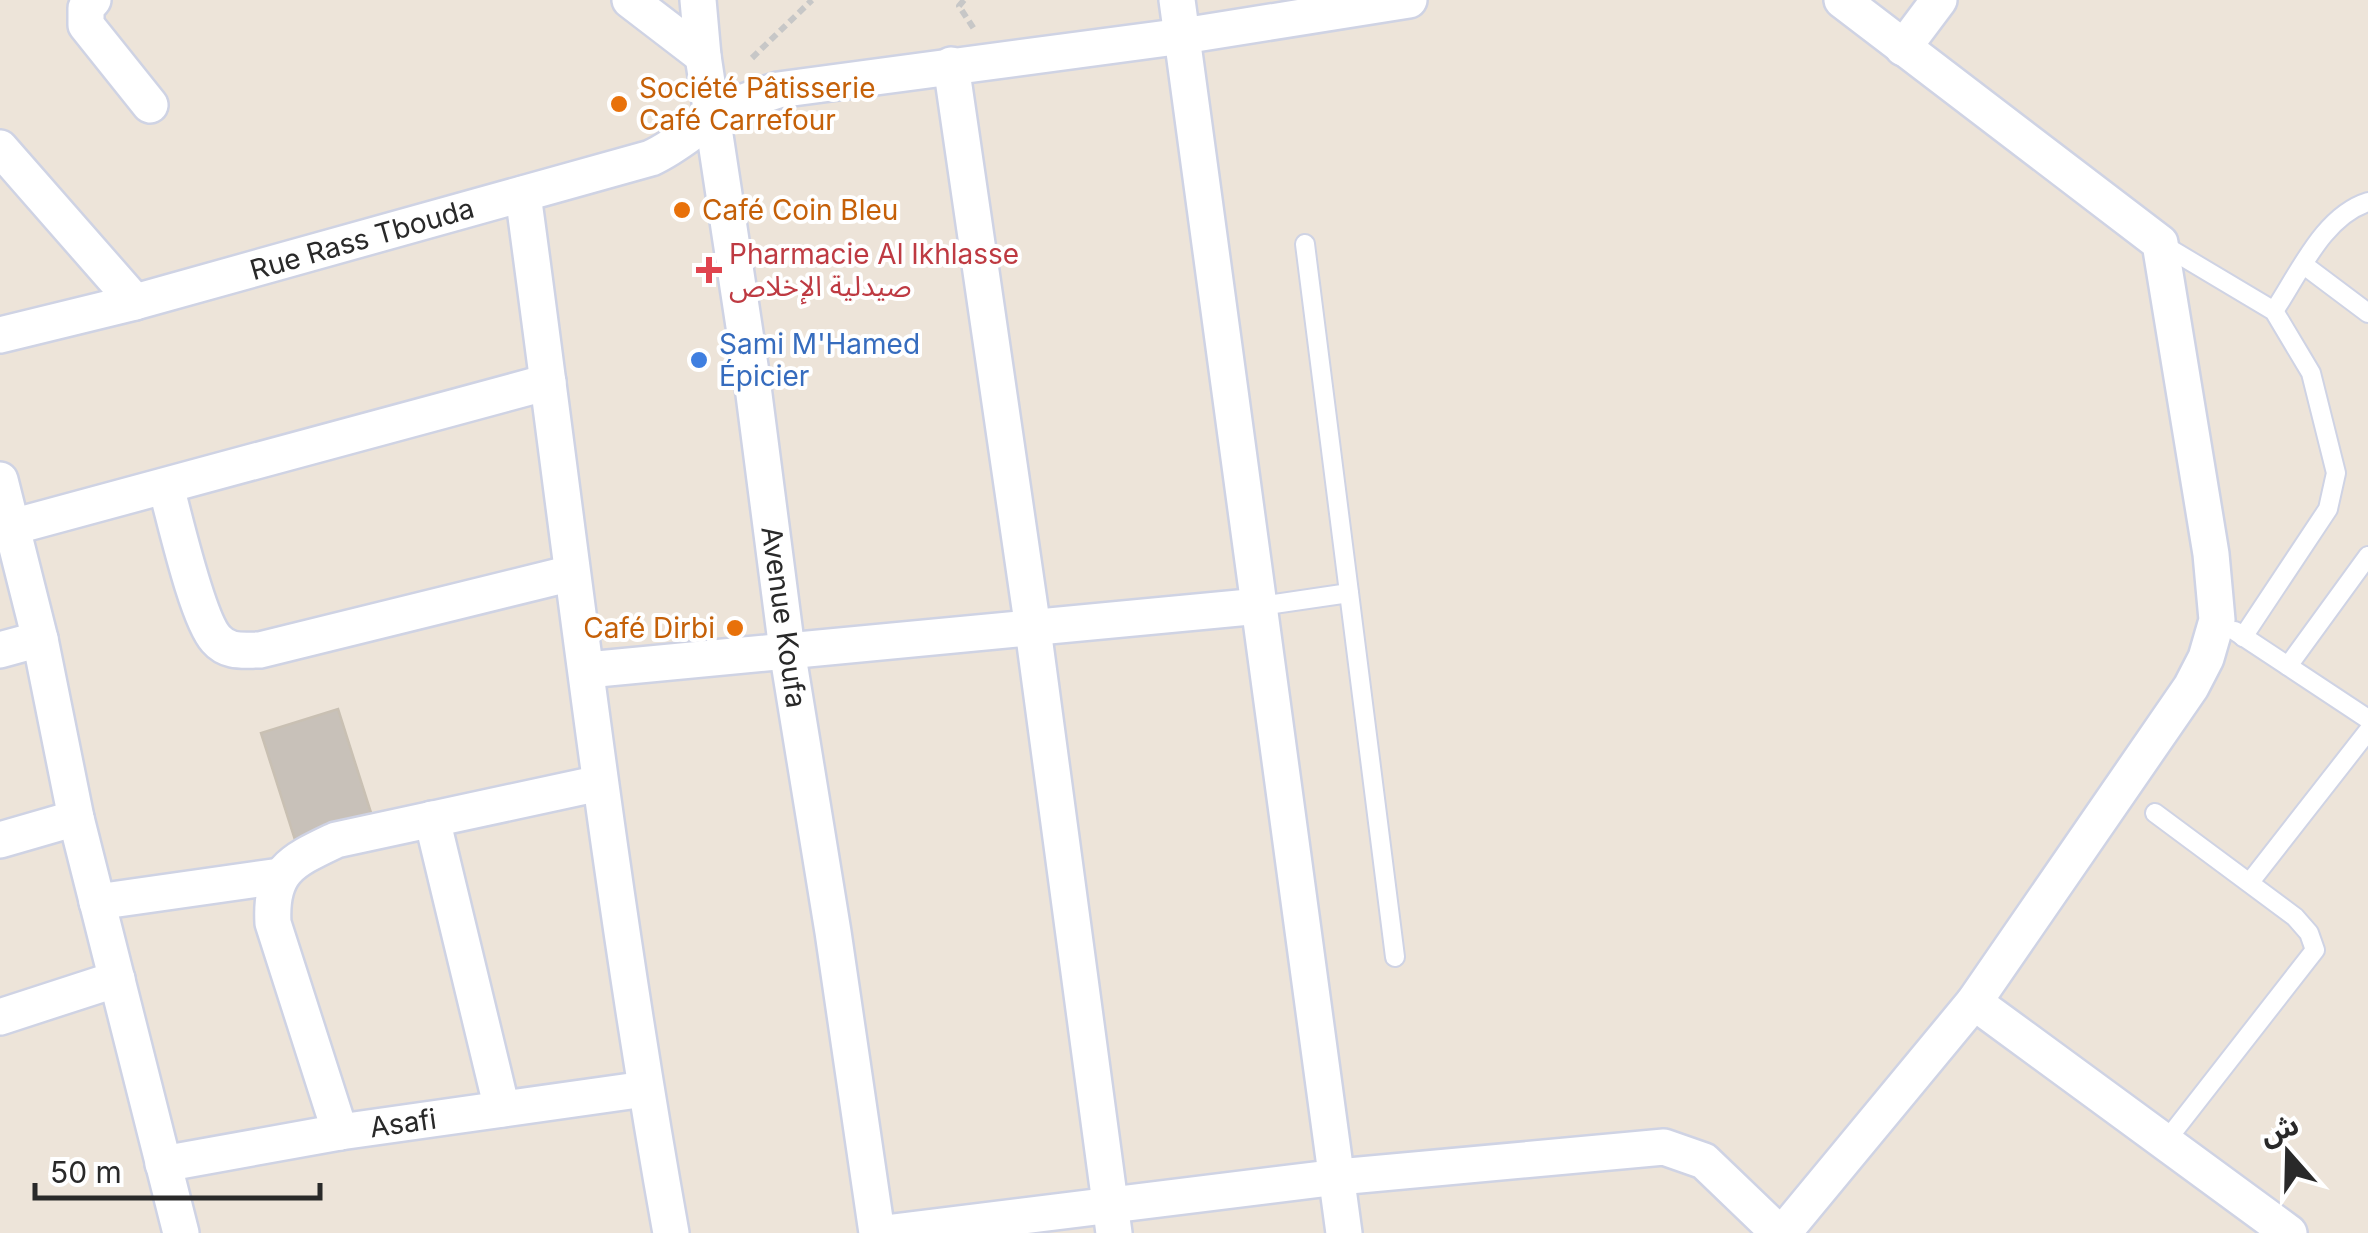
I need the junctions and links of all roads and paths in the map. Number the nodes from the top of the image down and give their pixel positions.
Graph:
1 (93, 0) edge
2 (630, 0) edge
3 (698, 0) edge
4 (812, 0) edge
5 (1177, 0) edge
6 (1409, 0) edge
7 (1842, 0) edge
8 (1939, 0) edge
9 (958, 2) edge
10 (978, 34) dead end
11 (1182, 36) junction
12 (1903, 48) junction
13 (703, 56) junction
14 (950, 65) junction
15 (150, 106) dead end
16 (727, 110) junction
17 (0, 148) edge
18 (523, 194) junction
19 (2368, 202) edge
20 (2160, 243) junction
21 (1304, 244) dead end
22 (2304, 265) junction
23 (136, 302) junction
24 (2274, 311) junction
25 (2368, 313) edge
26 (0, 335) edge
27 (548, 382) junction
28 (0, 480) edge
29 (166, 488) junction
30 (12, 527) junction
31 (2368, 556) edge
32 (572, 573) junction
33 (1349, 593) junction
34 (1260, 606) junction
35 (2230, 628) junction
36 (1033, 629) junction
37 (40, 639) junction
38 (0, 650) edge
39 (786, 650) junction
40 (2288, 666) junction
41 (587, 670) junction
42 (2368, 719) edge
43 (2368, 731) edge
44 (600, 783) junction
45 (2155, 814) dead end
46 (76, 818) junction
47 (432, 820) junction
48 (0, 840) edge
49 (280, 876) junction
50 (2250, 882) junction
51 (97, 902) junction
52 (1395, 957) dead end
53 (117, 979) junction
54 (1974, 1002) junction
55 (0, 1017) edge
56 (645, 1089) junction
57 (502, 1109) junction
58 (340, 1132) junction
59 (2166, 1141) junction
60 (163, 1164) junction
61 (1338, 1177) junction
62 (1112, 1219) edge
63 (182, 1233) edge
64 (671, 1233) edge
65 (877, 1233) edge
66 (885, 1233) edge
67 (1344, 1233) edge
68 (1781, 1233) edge
69 (2288, 1233) edge

1 - 15 street
2 - 13 street
3 - 13 street, Avenue Koufa
4 - 16 path
5 - 11 street
6 - 11 street
7 - 12 street
8 - 12 street
9 - 10 path
11 - 14 street
11 - 34 street
12 - 20 street
13 - 16 street, Avenue Koufa
14 - 16 street
14 - 36 street
16 - 18 street, Rue Rass Tbouda
16 - 39 street, Avenue Koufa
17 - 23 street
18 - 23 street, Rue Rass Tbouda
18 - 27 street
19 - 22 lane
20 - 24 lane
20 - 35 street
21 - 33 lane
22 - 24 lane
22 - 25 lane
23 - 26 street, Rue Rass Tbouda
24 - 35 lane
27 - 29 street
27 - 32 street
28 - 30 street
29 - 30 street
29 - 32 street
30 - 37 street
31 - 40 lane
32 - 41 street
33 - 34 lane
33 - 52 lane
34 - 36 street
34 - 61 street
35 - 40 lane
35 - 54 street
36 - 39 street
36 - 62 street
37 - 38 street
37 - 46 street
39 - 41 street
39 - 65 street, Avenue Koufa
40 - 42 lane
41 - 44 street
43 - 50 lane
44 - 47 street
44 - 56 street
45 - 50 lane
46 - 48 street
46 - 51 street
47 - 49 street
47 - 57 street
49 - 51 street
49 - 58 street
50 - 59 lane
51 - 53 street
53 - 55 street
53 - 60 street
54 - 59 street
54 - 68 street
56 - 57 street, Asafi
56 - 64 street
57 - 58 street, Asafi
58 - 60 street, Asafi
59 - 69 street
60 - 63 street
61 - 62 street
61 - 67 street
61 - 68 street
62 - 66 street

